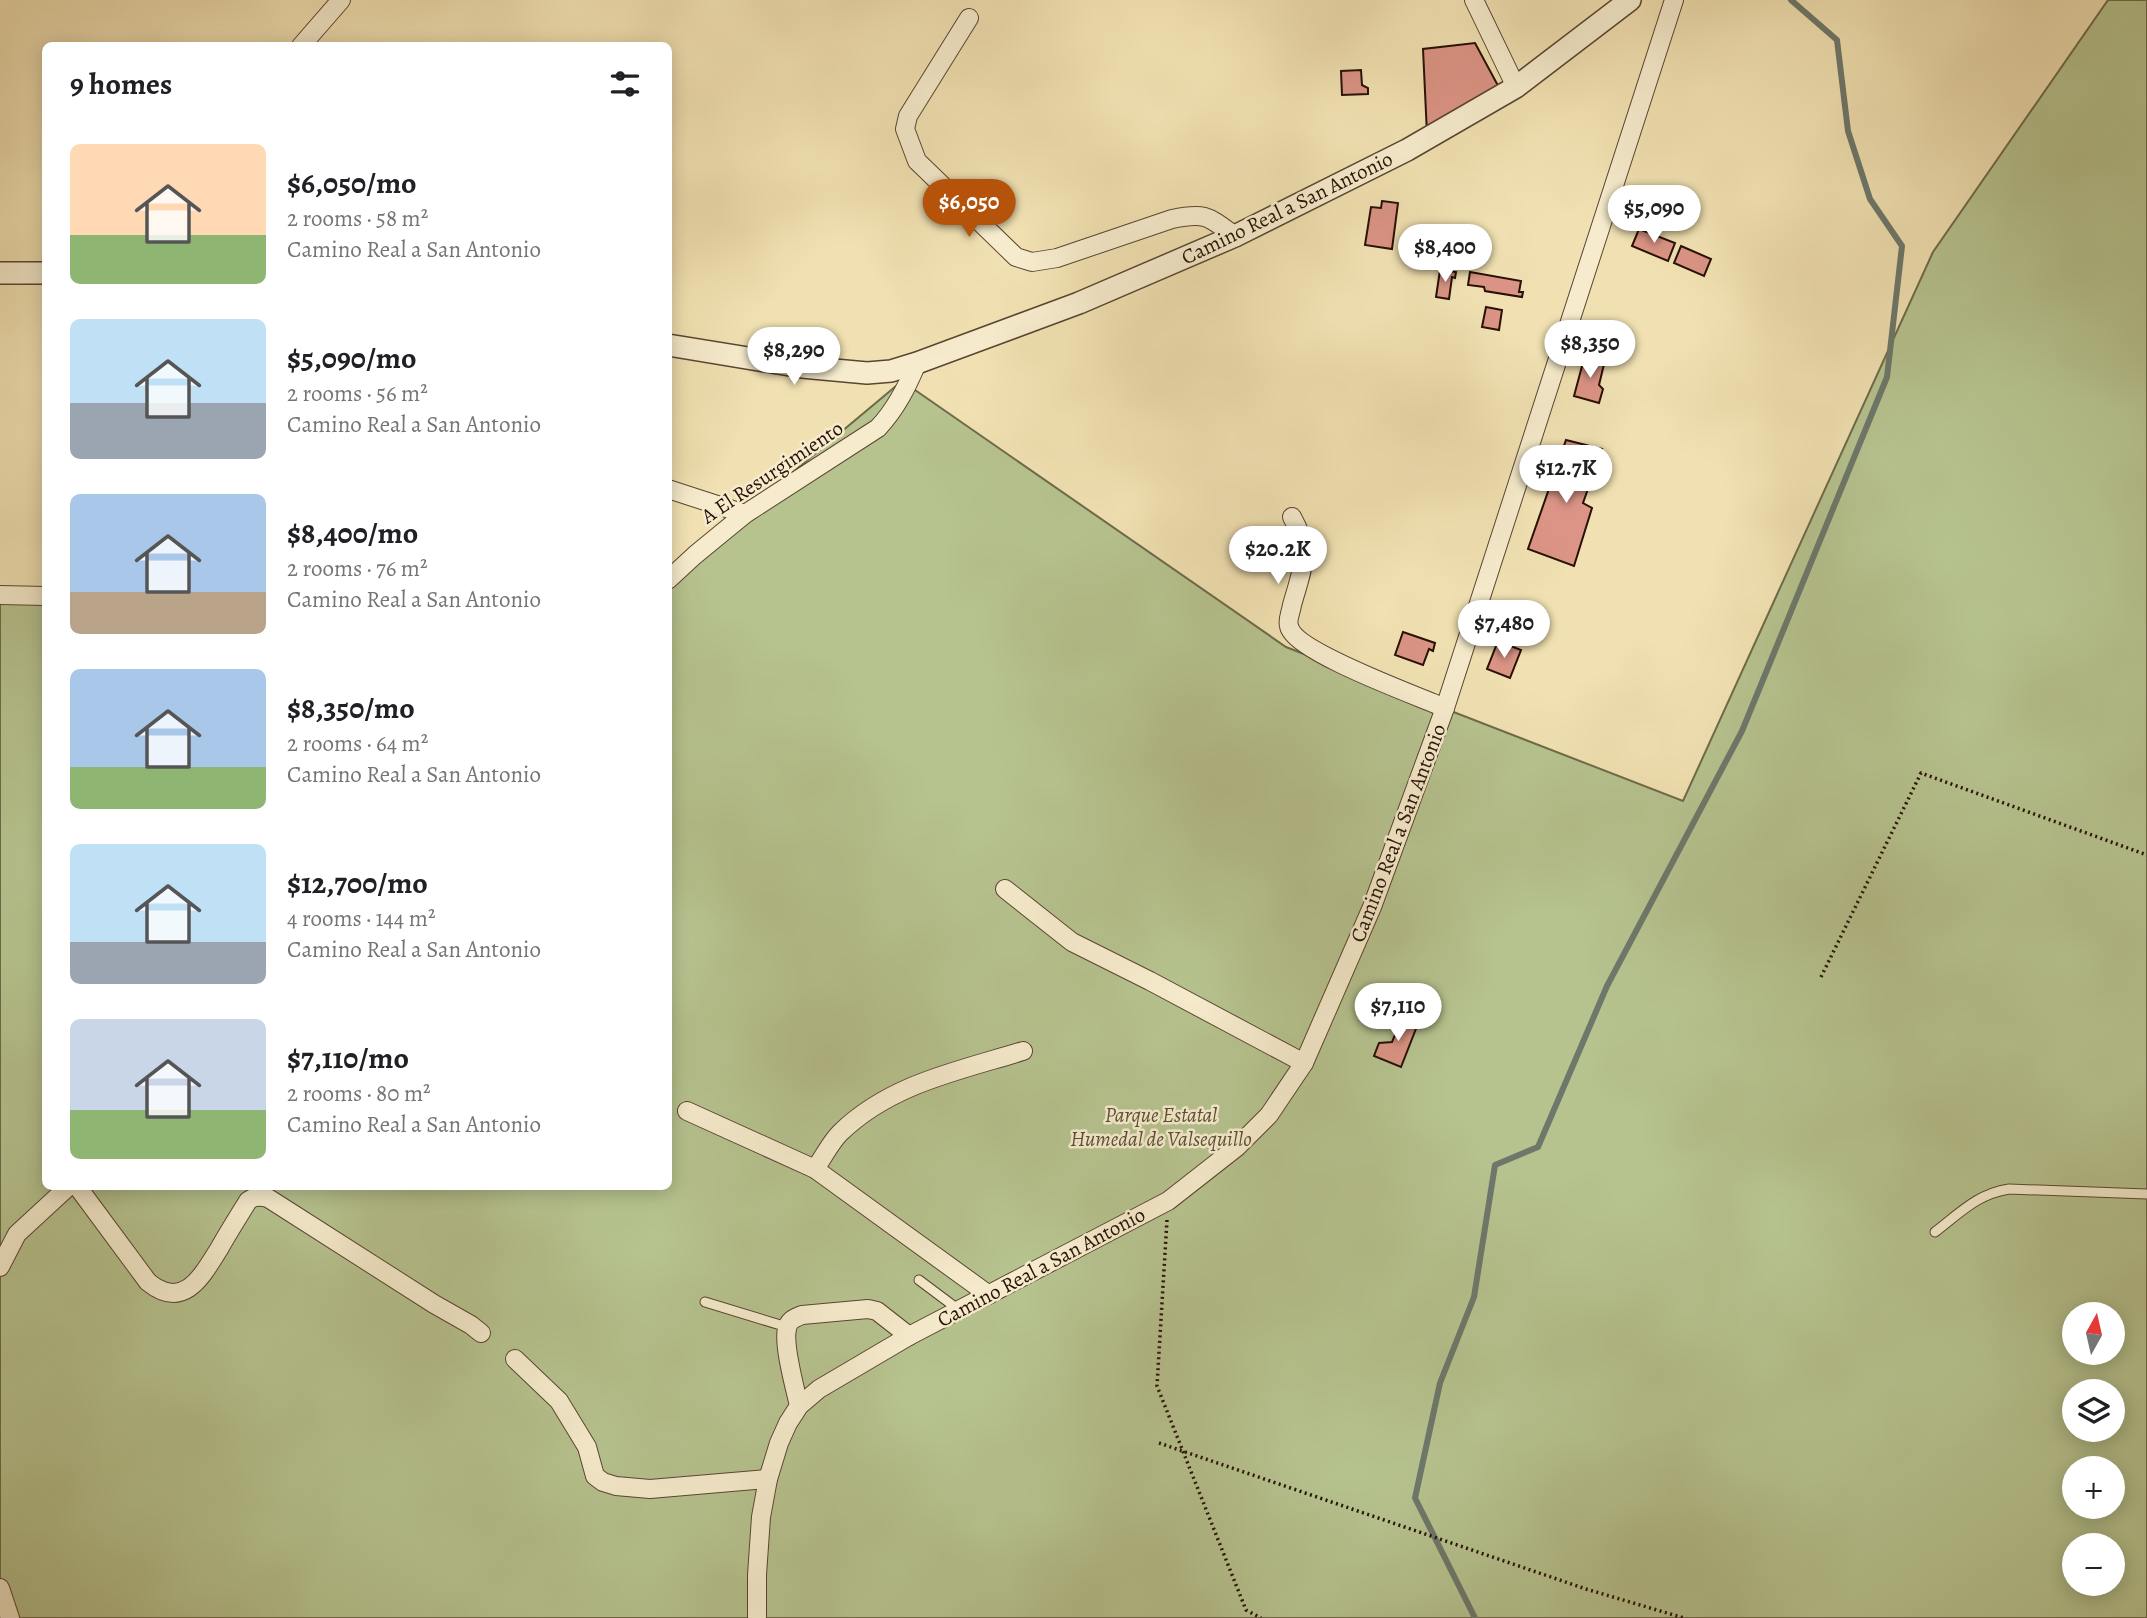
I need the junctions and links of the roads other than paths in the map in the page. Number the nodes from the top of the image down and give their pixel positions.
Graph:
1 (341, 0) edge
2 (1474, 0) edge
3 (1630, 0) edge
4 (1674, 0) edge
5 (969, 18) dead end
6 (304, 42) edge
7 (1516, 87) junction
8 (1235, 236) junction
9 (0, 273) edge
10 (42, 273) edge
11 (672, 346) edge
12 (917, 363) junction
13 (672, 490) edge
14 (746, 514) junction
15 (1292, 517) dead end
16 (672, 577) edge
17 (0, 595) edge
18 (42, 596) edge
19 (1445, 708) junction
20 (1005, 889) dead end
21 (1023, 1051) dead end
22 (1304, 1063) junction
23 (687, 1111) dead end
24 (816, 1169) junction
25 (65, 1190) edge
26 (80, 1190) edge
27 (2147, 1194) edge
28 (1935, 1232) dead end
29 (0, 1267) edge
30 (919, 1280) dead end
31 (989, 1295) junction
32 (705, 1302) dead end
33 (959, 1310) junction
34 (786, 1327) junction
35 (481, 1333) dead end
36 (909, 1336) junction
37 (514, 1359) dead end
38 (799, 1406) junction
39 (768, 1479) junction
40 (0, 1588) edge
41 (10, 1618) edge
42 (757, 1618) edge

1 - 6 street
2 - 7 street
3 - 7 street, Camino Real a San Antonio
4 - 19 street, Camino Real a San Antonio
5 - 8 street
7 - 8 street, Camino Real a San Antonio
8 - 12 street, Camino Real a San Antonio
9 - 10 street
11 - 12 street, Camino Real a San Antonio
12 - 14 street, A El Resurgimiento
13 - 14 street
14 - 16 street, A El Resurgimiento
15 - 19 street
17 - 18 street
19 - 22 street, Camino Real a San Antonio
20 - 22 street
21 - 24 street
22 - 31 street, Camino Real a San Antonio
23 - 24 street
24 - 31 street
25 - 29 street
26 - 35 street
27 - 28 lane
30 - 33 lane
31 - 33 street, Camino Real a San Antonio
32 - 34 lane
33 - 36 street, Camino Real a San Antonio
34 - 36 street
34 - 38 street
36 - 38 street, Camino Real a San Antonio
37 - 39 street
38 - 39 street, Camino Real a San Antonio
39 - 42 street, Camino Real a San Antonio
40 - 41 street

